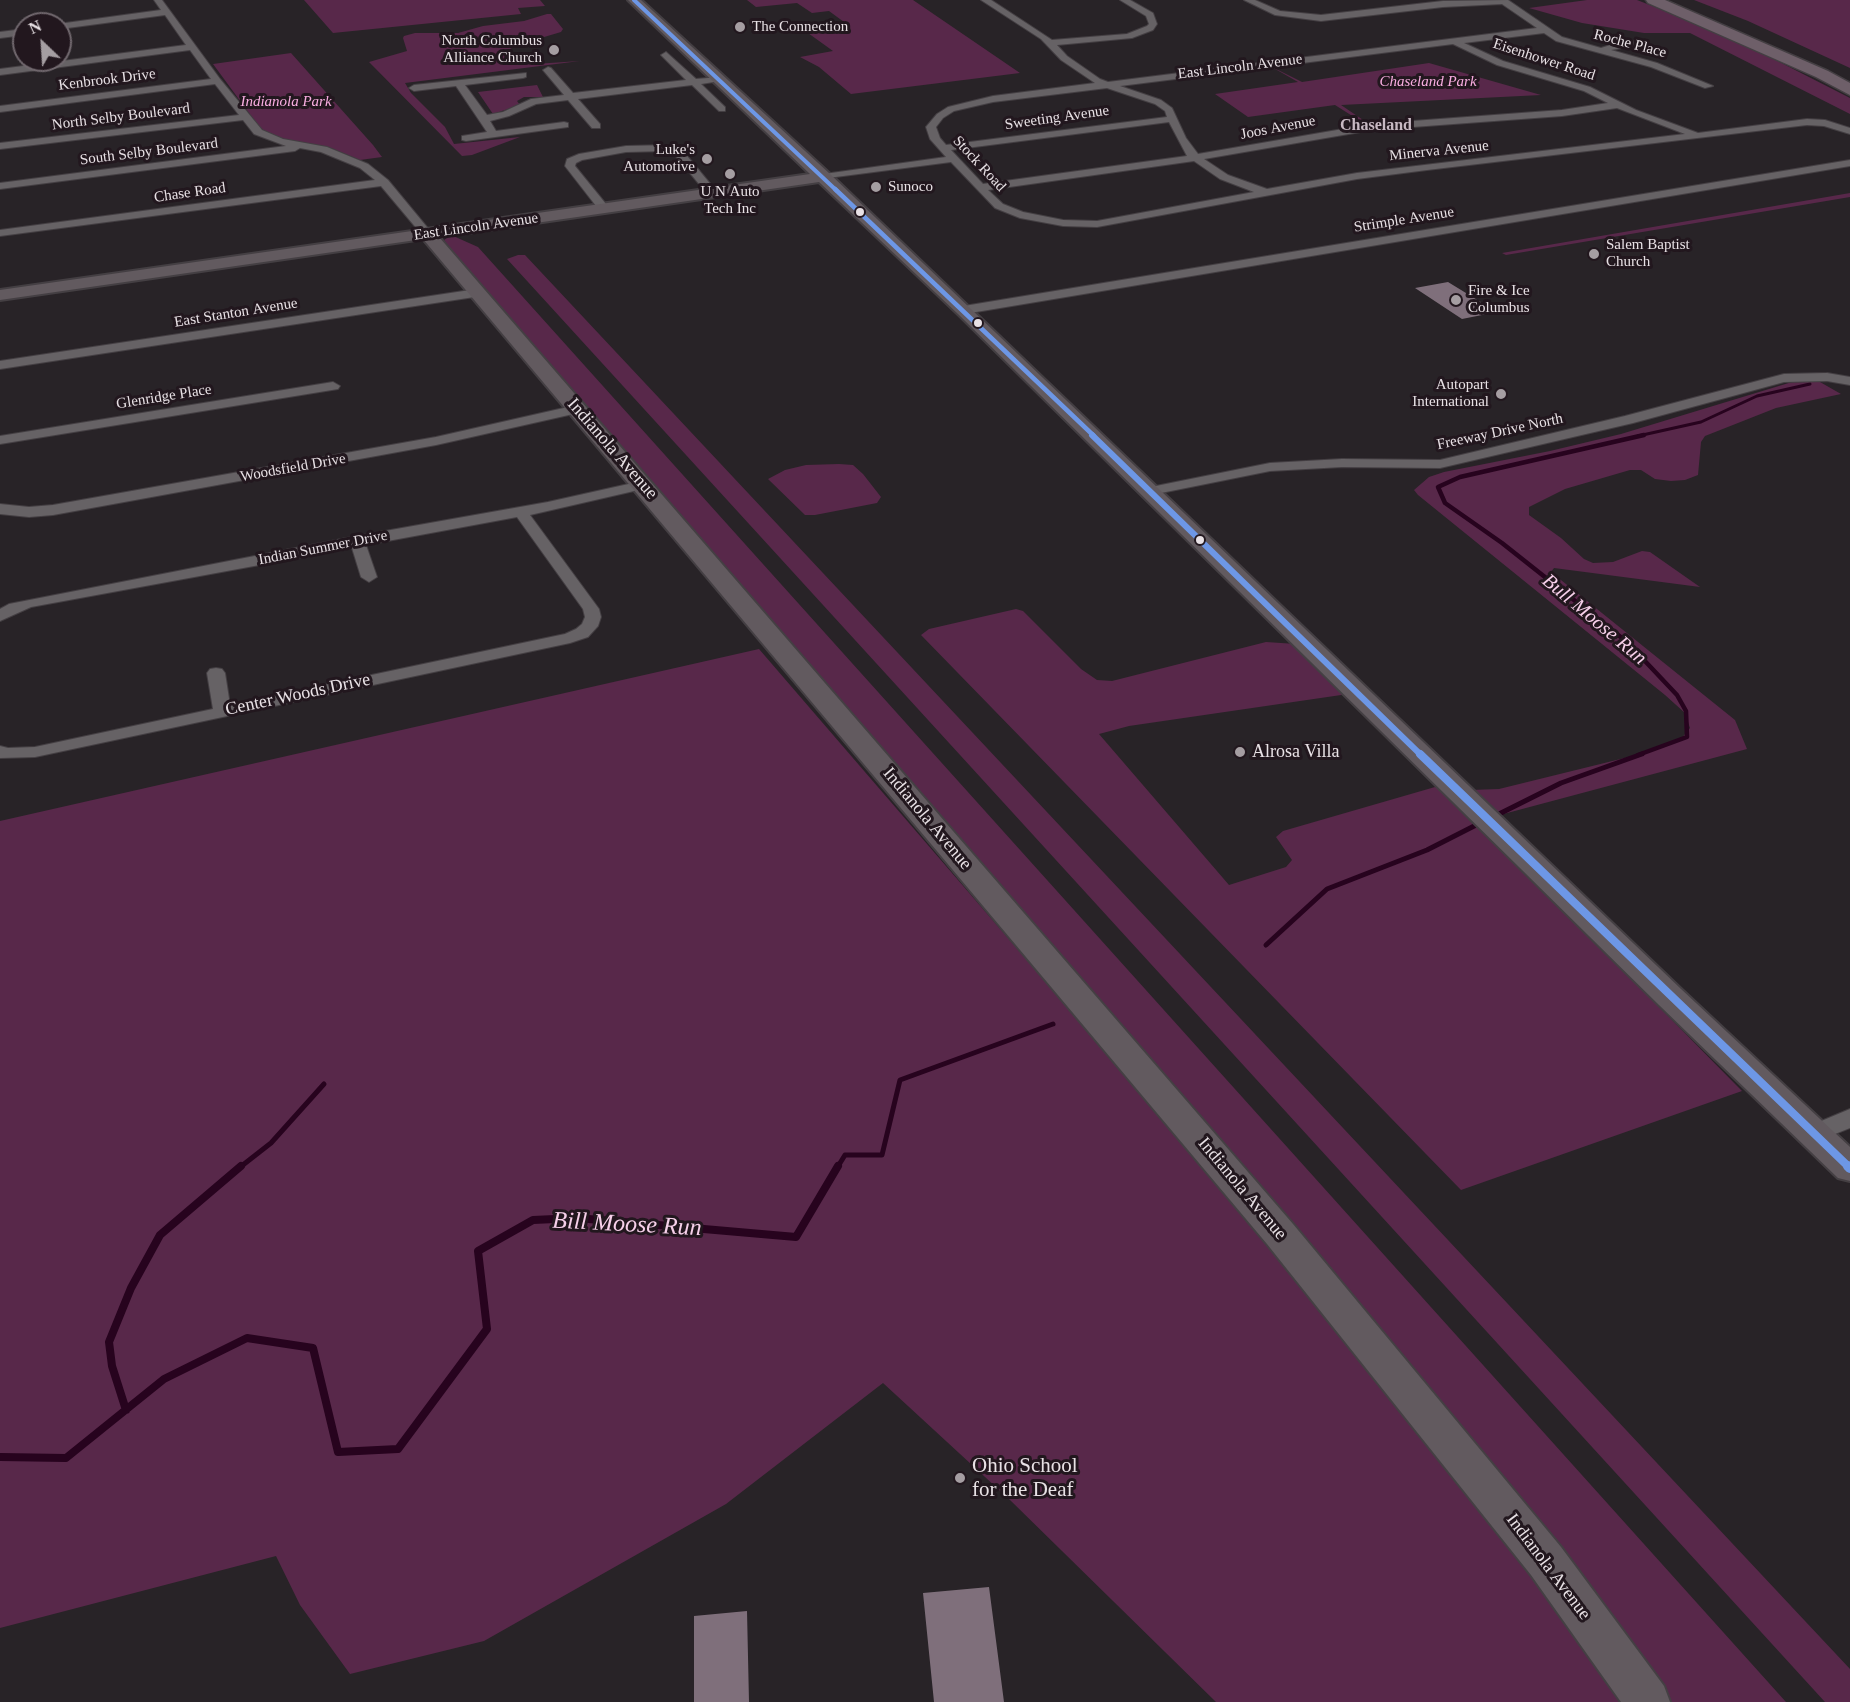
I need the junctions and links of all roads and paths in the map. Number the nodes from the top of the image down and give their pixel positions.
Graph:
1 (158, 0) edge
2 (634, 0) edge
3 (985, 0) edge
4 (1124, 0) edge
5 (1248, 0) edge
6 (1653, 0) edge
7 (1680, 0) edge
8 (1502, 1) edge
9 (167, 12) junction
10 (72, 24) edge
11 (1544, 30) junction
12 (1451, 40) junction
13 (1640, 42) dead end
14 (1051, 43) junction
15 (193, 47) junction
16 (1599, 51) junction
17 (666, 55) dead end
18 (548, 70) dead end
19 (0, 72) edge
20 (1850, 74) edge
21 (523, 75) dead end
22 (717, 79) junction
23 (217, 81) junction
24 (694, 82) junction
25 (459, 83) junction
26 (1107, 84) junction
27 (1708, 86) dead end
28 (414, 88) dead end
29 (1850, 90) edge
30 (571, 97) junction
31 (1618, 105) junction
32 (0, 109) edge
33 (722, 109) dead end
34 (940, 116) joint
35 (246, 117) junction
36 (1173, 118) junction
37 (484, 119) junction
38 (564, 126) dead end
39 (596, 126) dead end
40 (1850, 131) edge
41 (493, 134) junction
42 (1696, 135) junction
43 (466, 138) dead end
44 (301, 145) junction
45 (0, 146) edge
46 (944, 148) junction
47 (1196, 158) junction
48 (952, 159) junction
49 (1850, 163) edge
50 (824, 177) junction
51 (384, 182) junction
52 (0, 186) edge
53 (980, 188) junction
54 (1267, 193) junction
55 (713, 194) junction
56 (604, 209) junction
57 (1063, 223) joint
58 (0, 233) edge
59 (427, 234) junction
60 (477, 293) junction
61 (0, 294) edge
62 (964, 310) junction
63 (0, 365) edge
64 (1850, 381) edge
65 (333, 386) dead end
66 (577, 410) junction
67 (0, 440) edge
68 (642, 485) junction
69 (1151, 491) junction
70 (4, 510) edge
71 (520, 511) junction
72 (357, 541) junction
73 (369, 577) dead end
74 (2, 614) edge
75 (216, 673) dead end
76 (222, 711) junction
77 (2, 753) edge
78 (1850, 1118) edge
79 (1815, 1133) junction
80 (1850, 1168) edge
81 (1648, 1702) edge

1 - 9 street, Indianola Avenue
2 - 22 main road
3 - 14 street
4 - 14 street
5 - 8 street
6 - 29 highway
7 - 20 highway
8 - 11 street, Roche Place
9 - 10 street
9 - 15 street, Indianola Avenue
11 - 12 street, East Lincoln Avenue
11 - 16 street, Roche Place
12 - 26 street, East Lincoln Avenue
12 - 31 street, Eisenhower Road
13 - 16 street
14 - 26 street
15 - 19 street
15 - 23 street, Indianola Avenue
16 - 27 street, Roche Place
17 - 24 street
18 - 30 street
21 - 25 street
22 - 24 street
22 - 50 main road
23 - 32 street, Kenbrook Drive
23 - 35 street, Indianola Avenue
24 - 30 street
24 - 33 street
25 - 28 street
25 - 37 street
26 - 34 street, East Lincoln Avenue
26 - 36 street
30 - 37 street
30 - 39 street
31 - 42 street, Eisenhower Road
31 - 47 street, Joos Avenue
34 - 46 street, Stock Road
35 - 44 street, Indianola Avenue
35 - 45 street, North Selby Boulevard
36 - 46 street, Sweeting Avenue
36 - 47 street
37 - 41 street
38 - 41 street
40 - 42 street, Minerva Avenue
41 - 43 street
42 - 54 street, Minerva Avenue
44 - 51 street, Indianola Avenue
44 - 52 street, South Selby Boulevard
46 - 48 street, Stock Road
47 - 53 street, Joos Avenue
47 - 54 street
48 - 50 street, East Lincoln Avenue
48 - 53 street, Stock Road
49 - 62 street, Strimple Avenue
50 - 55 main road, East Lincoln Avenue
50 - 62 main road
51 - 58 street, Chase Road
51 - 59 street, Indianola Avenue
53 - 57 street, Stock Road
54 - 57 street, Minerva Avenue
55 - 56 main road, East Lincoln Avenue
55 - 56 street
56 - 59 main road, East Lincoln Avenue
59 - 60 main road, Indianola Avenue
59 - 61 main road, East Lincoln Avenue
60 - 63 street, East Stanton Avenue
60 - 66 main road, Indianola Avenue
62 - 69 main road
64 - 69 street, Freeway Drive North
65 - 67 street, Glenridge Place
66 - 68 main road, Indianola Avenue
66 - 70 street, Woodsfield Drive
68 - 71 street, Indian Summer Drive
68 - 81 main road, Indianola Avenue
69 - 79 main road
71 - 72 street, Indian Summer Drive
71 - 76 street, Center Woods Drive
72 - 73 street
72 - 74 street, Indian Summer Drive
75 - 76 street
76 - 77 street, Center Woods Drive
78 - 79 street
79 - 80 main road

